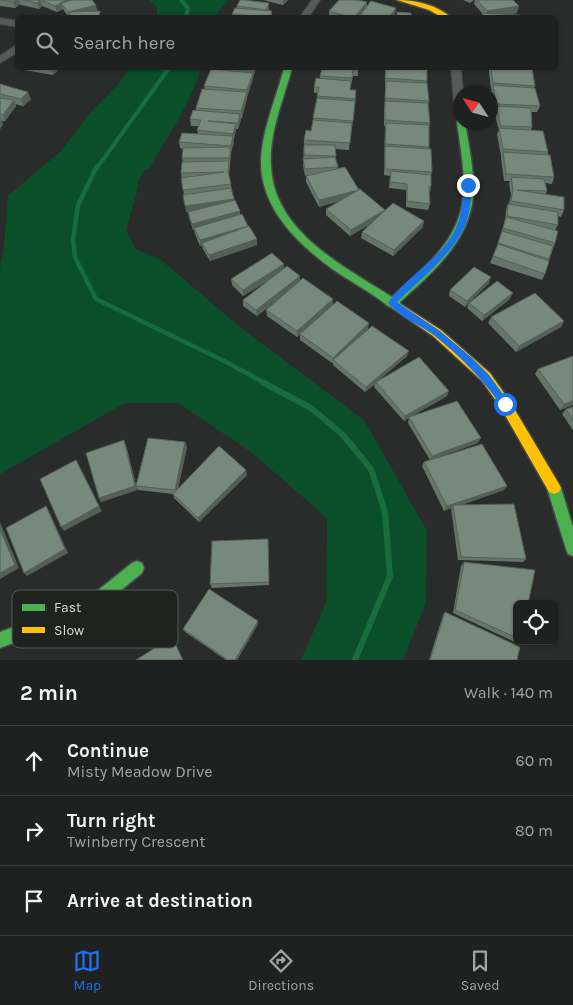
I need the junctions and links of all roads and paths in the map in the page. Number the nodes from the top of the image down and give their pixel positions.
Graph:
1 (316, 0) edge
2 (401, 0) edge
3 (304, 15) edge
4 (444, 15) edge
5 (0, 21) edge
6 (15, 24) edge
7 (15, 49) edge
8 (0, 60) edge
9 (288, 70) edge
10 (456, 70) edge
11 (457, 85) edge
12 (462, 130) edge
13 (392, 303) junction
14 (573, 549) edge
15 (137, 568) dead end
16 (110, 590) edge
17 (12, 636) edge
18 (0, 640) edge

1 - 3 street
2 - 4 street
5 - 6 street
7 - 8 street
9 - 13 street
10 - 11 street
12 - 13 street
13 - 14 street
15 - 16 street
17 - 18 street

